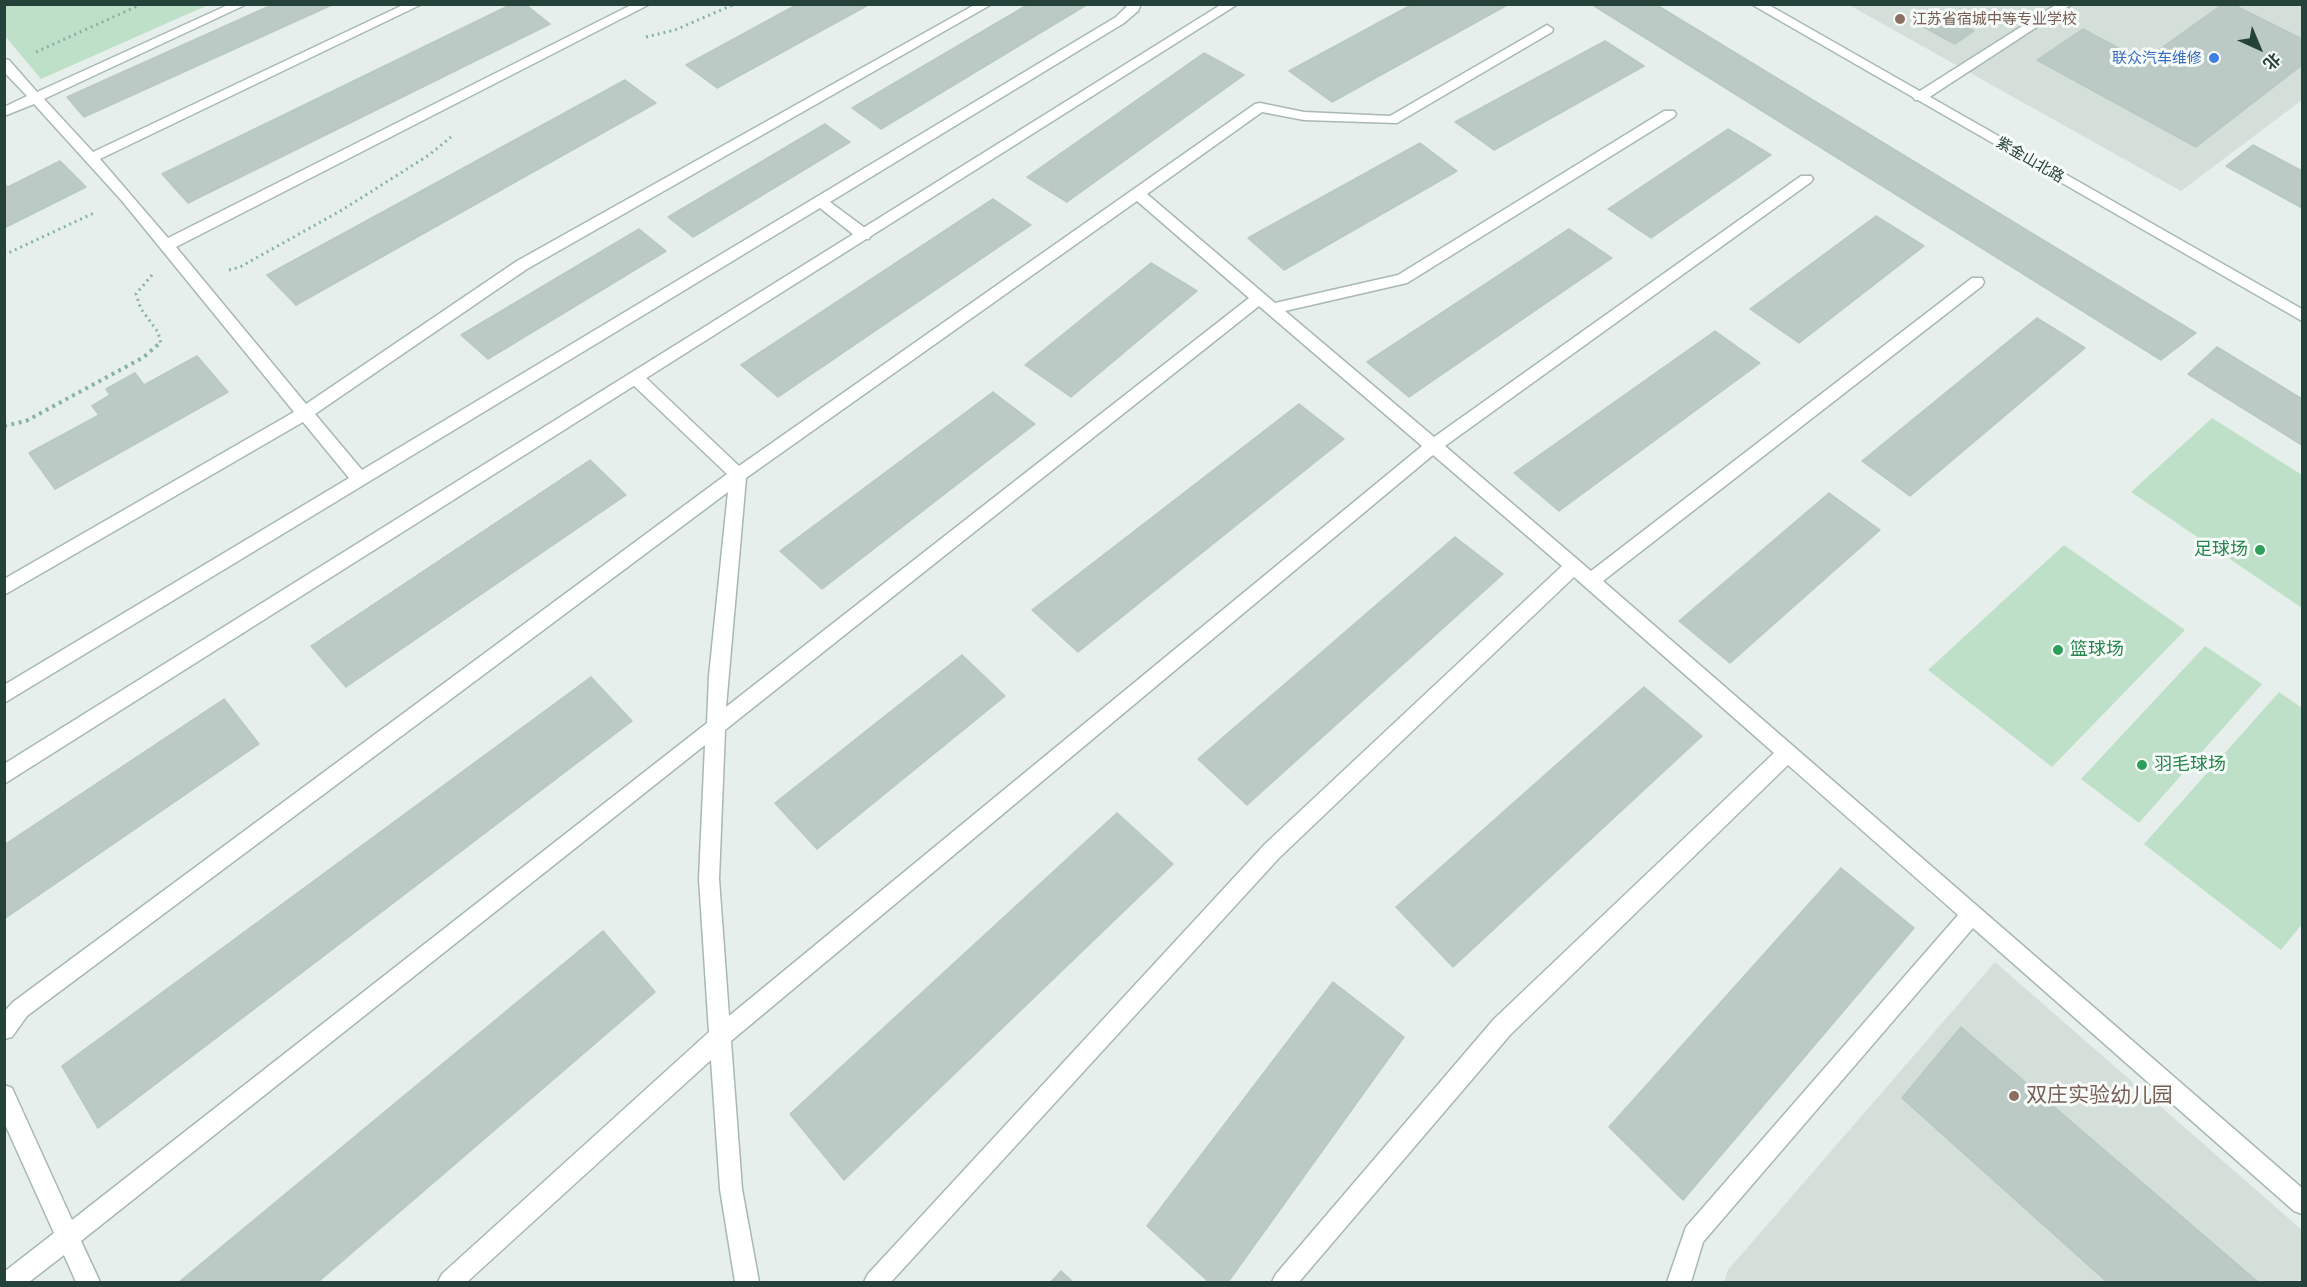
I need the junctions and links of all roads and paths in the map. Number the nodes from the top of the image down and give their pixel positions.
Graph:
1 (142, 4) edge
2 (241, 4) edge
3 (416, 4) edge
4 (644, 4) edge
5 (735, 4) edge
6 (986, 4) edge
7 (1135, 4) edge
8 (1232, 4) edge
9 (1757, 4) edge
10 (2066, 4) edge
11 (1547, 29) dead end
12 (639, 39) dead end
13 (5, 64) edge
14 (1920, 97) junction
15 (35, 98) junction
16 (4, 112) edge
17 (1670, 114) dead end
18 (453, 136) dead end
19 (91, 158) junction
20 (1806, 179) dead end
21 (1139, 195) junction
22 (127, 198) junction
23 (821, 202) junction
24 (864, 235) junction
25 (167, 245) junction
26 (4, 255) edge
27 (177, 258) junction
28 (196, 281) junction
29 (1977, 282) dead end
30 (1265, 303) junction
31 (2302, 316) edge
32 (637, 378) junction
33 (305, 413) junction
34 (4, 426) edge
35 (1433, 446) junction
36 (738, 476) junction
37 (360, 480) junction
38 (1574, 566) junction
39 (1591, 581) junction
40 (4, 588) edge
41 (4, 695) edge
42 (716, 725) junction
43 (1787, 753) junction
44 (4, 775) edge
45 (1972, 914) junction
46 (4, 1029) edge
47 (720, 1037) junction
48 (4, 1096) edge
49 (2302, 1203) edge
50 (66, 1238) junction
51 (11, 1282) edge
52 (88, 1282) edge
53 (450, 1282) edge
54 (747, 1282) edge
55 (876, 1282) edge
56 (1284, 1282) edge
57 (1679, 1282) edge

1 - 13 path
2 - 15 street
3 - 19 street
4 - 25 street
5 - 12 path
6 - 33 street
7 - 23 street
8 - 24 street
9 - 14 street, 紫金山北路
10 - 14 street
11 - 21 street
13 - 15 street
14 - 31 street, 紫金山北路
15 - 16 street
15 - 19 street
17 - 30 street
18 - 28 path
19 - 22 street
20 - 35 street
21 - 30 street
21 - 36 street
22 - 25 street
22 - 26 path
23 - 24 street
23 - 37 street
24 - 32 street
25 - 27 street
27 - 28 street
27 - 34 path
28 - 33 street
29 - 39 street
30 - 35 street
30 - 42 street
32 - 36 street
32 - 44 street
33 - 37 street
33 - 40 street
35 - 38 street
35 - 47 street
36 - 42 street
36 - 46 street
37 - 41 street
38 - 39 street
38 - 55 street
39 - 43 street
42 - 47 street
42 - 50 street
43 - 45 street
43 - 56 street
45 - 49 street
45 - 57 street
47 - 53 street
47 - 54 street
48 - 50 street
50 - 51 street
50 - 52 street

